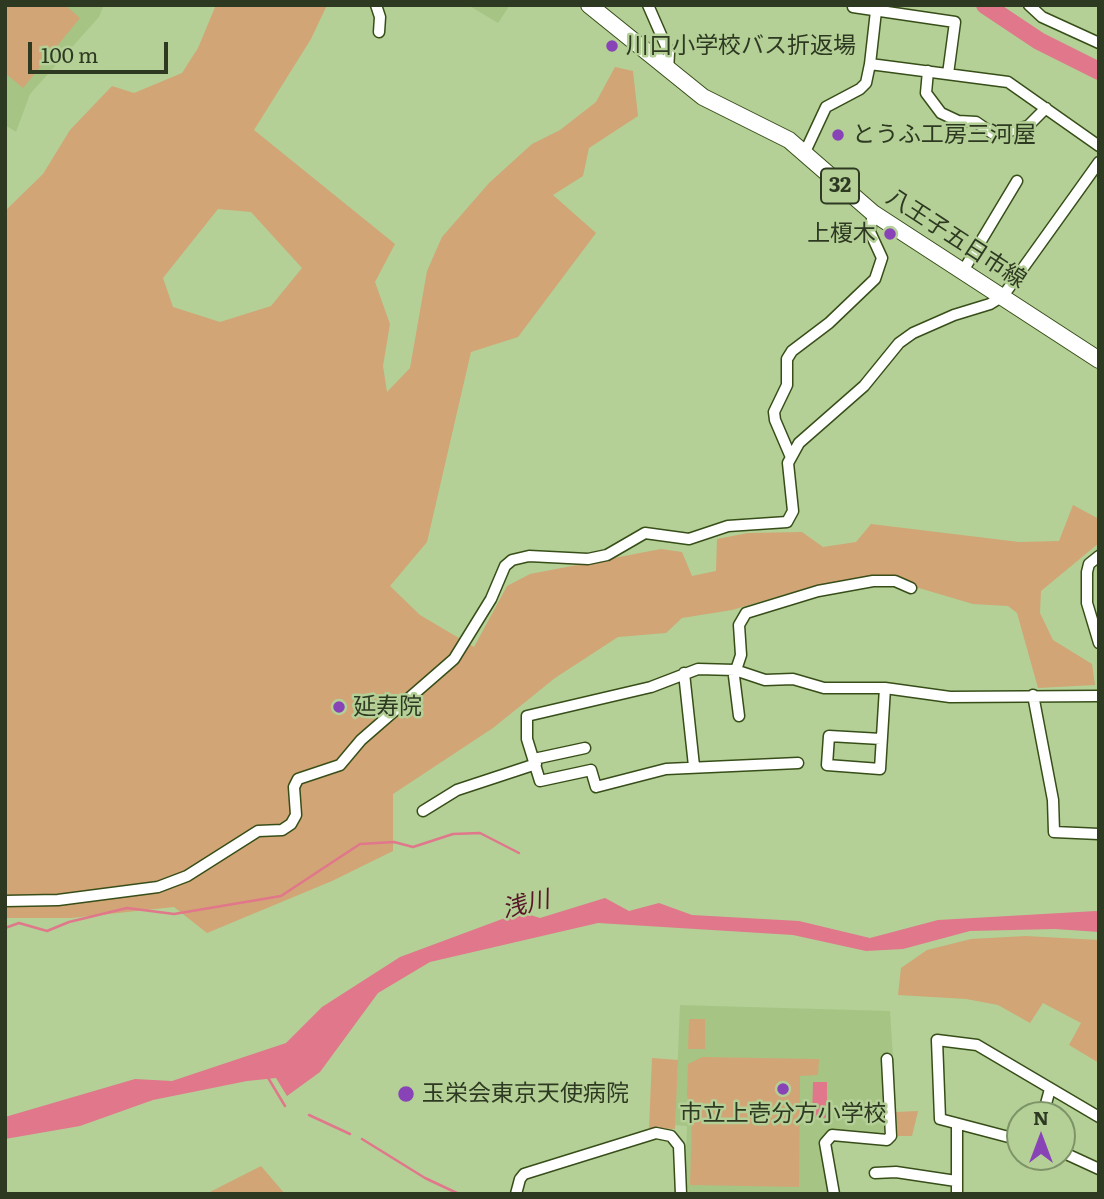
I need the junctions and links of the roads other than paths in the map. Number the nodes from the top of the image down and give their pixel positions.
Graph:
1 (376, 5) edge
2 (589, 5) edge
3 (648, 5) edge
4 (1029, 5) edge
5 (853, 7) edge
6 (876, 11) junction
7 (379, 32) dead end
8 (1099, 43) edge
9 (870, 64) junction
10 (668, 71) junction
11 (928, 71) junction
12 (948, 74) junction
13 (1046, 108) junction
14 (1099, 146) edge
15 (805, 152) junction
16 (1099, 162) edge
17 (1017, 181) dead end
18 (873, 214) junction
19 (963, 271) junction
20 (1003, 296) junction
21 (1099, 360) edge
22 (790, 455) junction
23 (1099, 556) edge
24 (911, 588) dead end
25 (1099, 643) edge
26 (735, 670) junction
27 (684, 673) junction
28 (885, 688) junction
29 (1033, 695) junction
30 (1099, 696) edge
31 (739, 716) dead end
32 (881, 739) junction
33 (584, 748) dead end
34 (535, 761) junction
35 (798, 763) dead end
36 (694, 766) junction
37 (423, 811) dead end
38 (1099, 834) edge
39 (5, 901) edge
40 (887, 1059) dead end
41 (1050, 1088) junction
42 (1047, 1101) edge
43 (1099, 1117) edge
44 (957, 1125) junction
45 (1006, 1137) edge
46 (1076, 1158) edge
47 (1099, 1169) edge
48 (875, 1172) dead end
49 (956, 1181) junction
50 (516, 1194) edge
51 (681, 1194) edge
52 (834, 1194) edge
53 (957, 1194) edge

1 - 7 street
2 - 10 main road, 八王子五日市線 / 32
3 - 10 street
4 - 8 street
5 - 6 street
6 - 9 street
6 - 12 street
9 - 11 street
9 - 15 street
10 - 15 main road, 八王子五日市線 / 32
11 - 12 street
11 - 13 street
12 - 13 street
13 - 14 street
15 - 18 main road, 八王子五日市線 / 32
16 - 20 street
17 - 19 street
18 - 19 main road, 八王子五日市線 / 32
18 - 22 street
19 - 20 main road, 八王子五日市線 / 32
20 - 21 main road, 八王子五日市線 / 32
20 - 22 street
22 - 39 street
23 - 25 street
24 - 26 street
26 - 27 street
26 - 28 street
26 - 31 street
27 - 34 street
27 - 36 street
28 - 29 street
28 - 32 street
29 - 30 street
29 - 38 street
32 - 32 street
33 - 34 street
34 - 36 street
34 - 37 street
35 - 36 street
40 - 52 street
41 - 42 street
41 - 43 street
41 - 44 street
44 - 45 street
44 - 49 street
46 - 47 street
48 - 49 street
49 - 53 street
50 - 51 street

